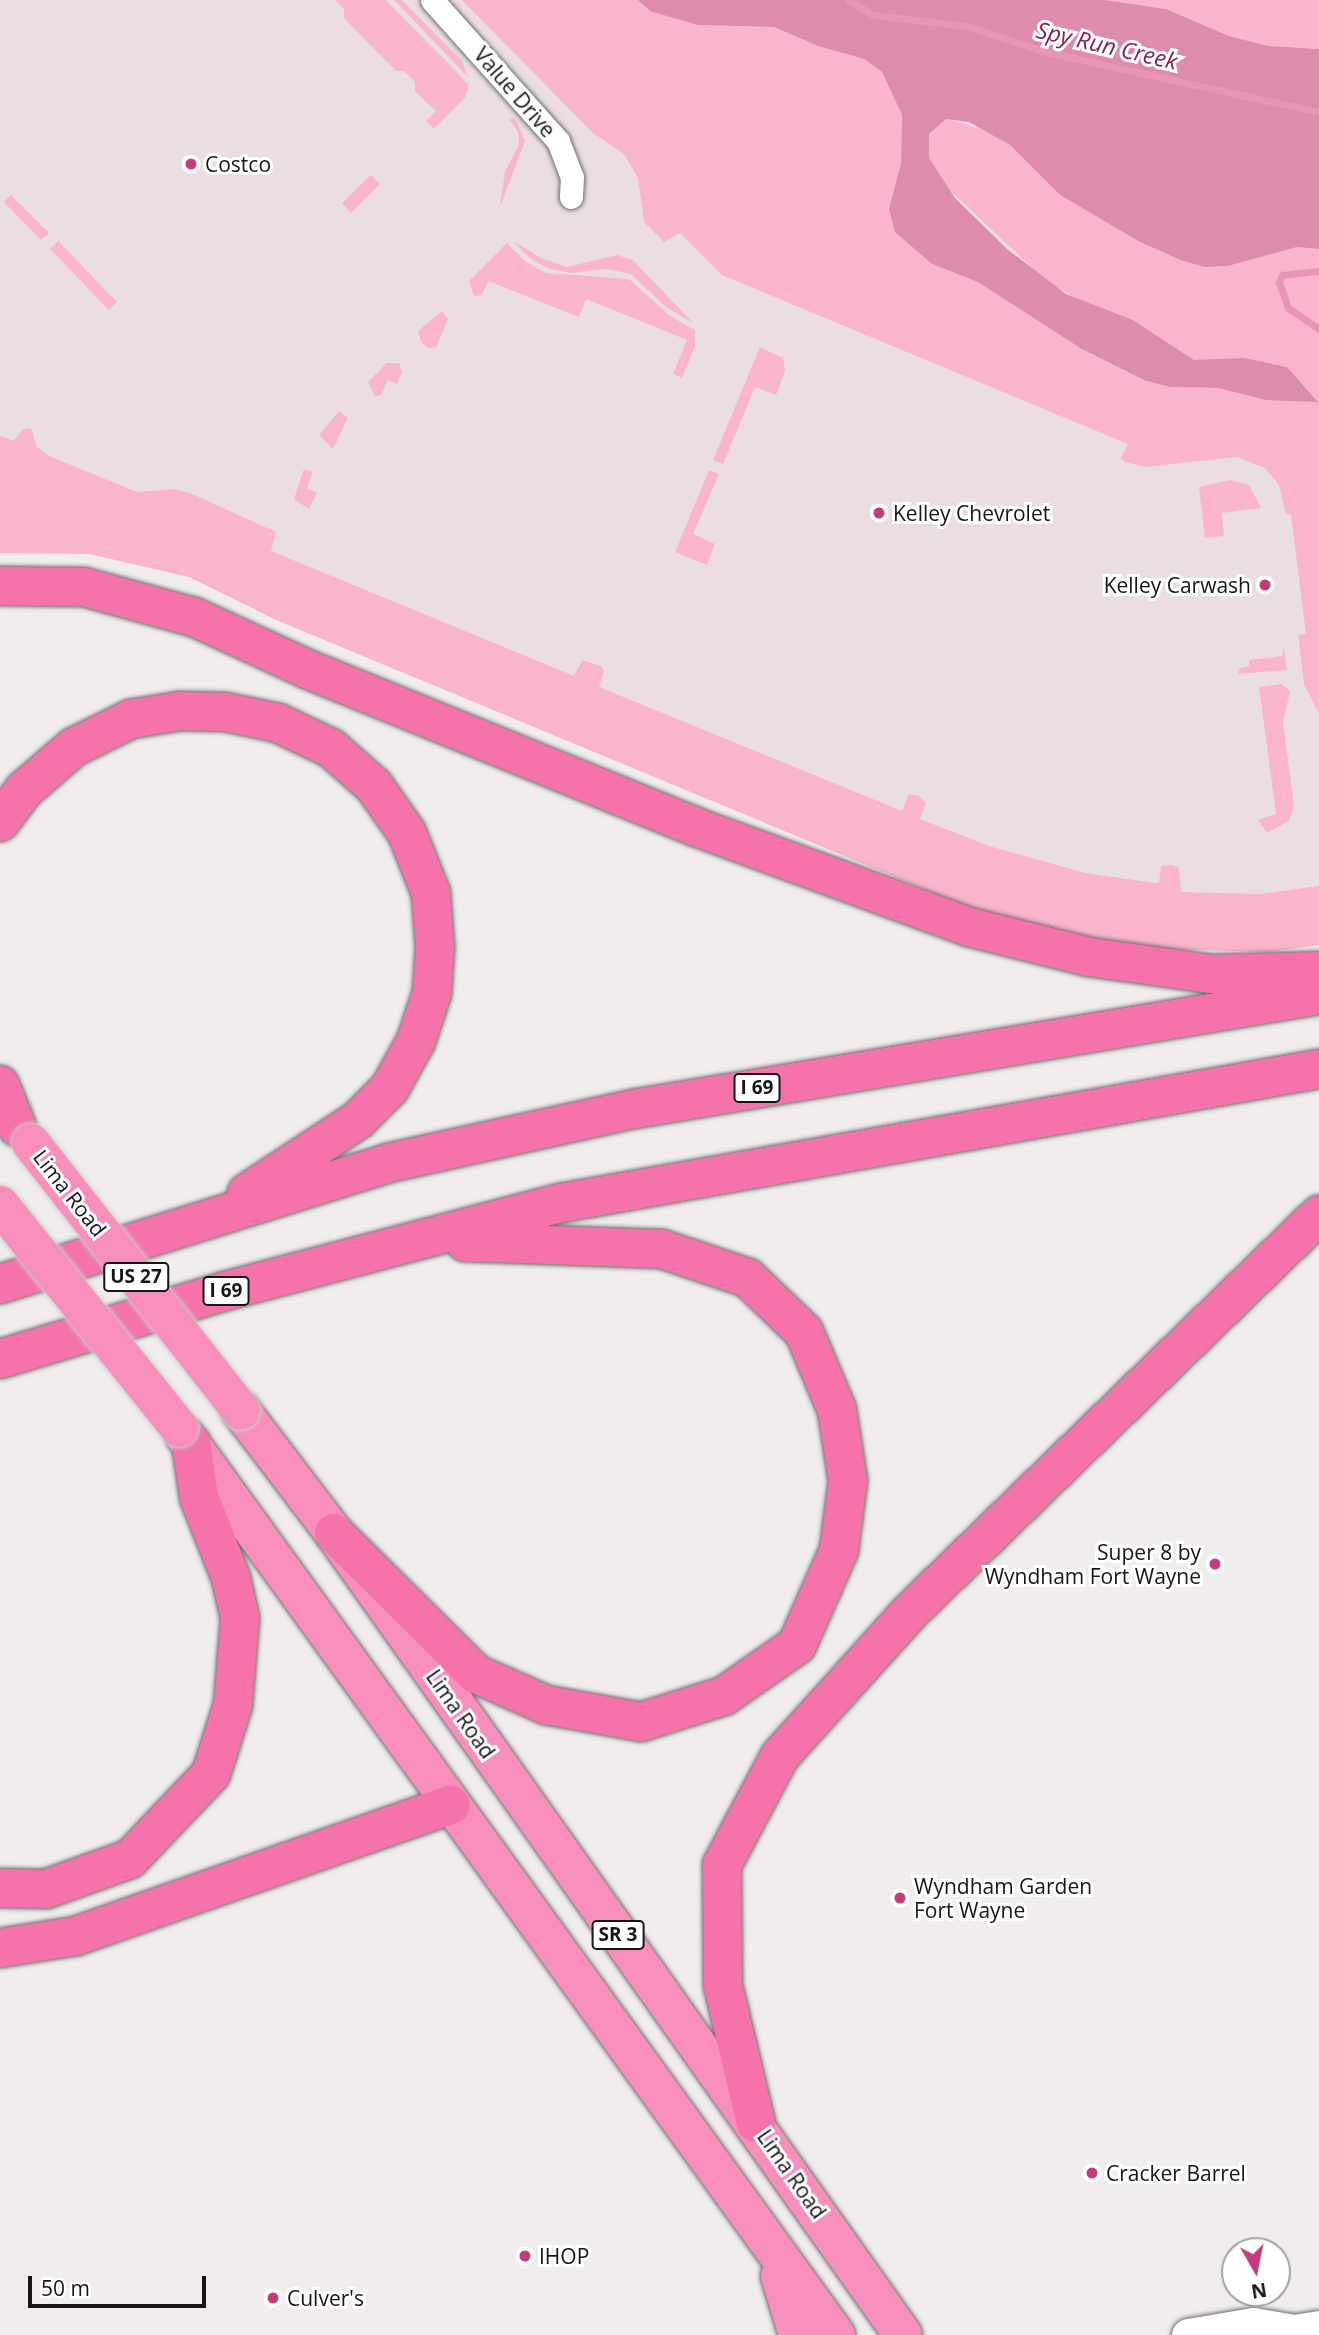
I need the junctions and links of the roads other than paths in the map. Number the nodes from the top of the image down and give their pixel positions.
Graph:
1 (432, 0) edge
2 (571, 197) dead end
3 (0, 586) edge
4 (0, 822) edge
5 (1319, 971) edge
6 (1319, 995) edge
7 (1319, 1069) edge
8 (0, 1085) edge
9 (16, 1125) edge
10 (0, 1205) edge
11 (1319, 1215) edge
12 (203, 1221) junction
13 (407, 1241) junction
14 (0, 1284) edge
15 (46, 1344) junction
16 (0, 1359) edge
17 (0, 1374) edge
18 (185, 1436) junction
19 (334, 1533) junction
20 (451, 1805) junction
21 (0, 1888) edge
22 (0, 1948) edge
23 (756, 2123) junction
24 (766, 2235) junction
25 (1301, 2331) edge
26 (798, 2335) edge
27 (836, 2335) edge
28 (903, 2335) edge
29 (1188, 2335) edge

1 - 2 street, Value Drive
3 - 5 highway
4 - 12 highway
6 - 12 highway, I 69
7 - 13 highway, I 69
8 - 9 highway
9 - 19 highway, Lima Road / US 27, bridge
10 - 18 highway, US 27, bridge
11 - 23 highway
12 - 14 highway, I 69
13 - 15 highway, I 69
13 - 19 highway
15 - 16 highway, I 69
15 - 17 highway
18 - 20 highway, SR 3
18 - 21 highway
19 - 23 highway, Lima Road / SR 3
20 - 22 highway
20 - 24 highway, SR 3
23 - 28 highway, Lima Road / SR 3
24 - 26 highway
24 - 27 highway, SR 3
25 - 29 main road

